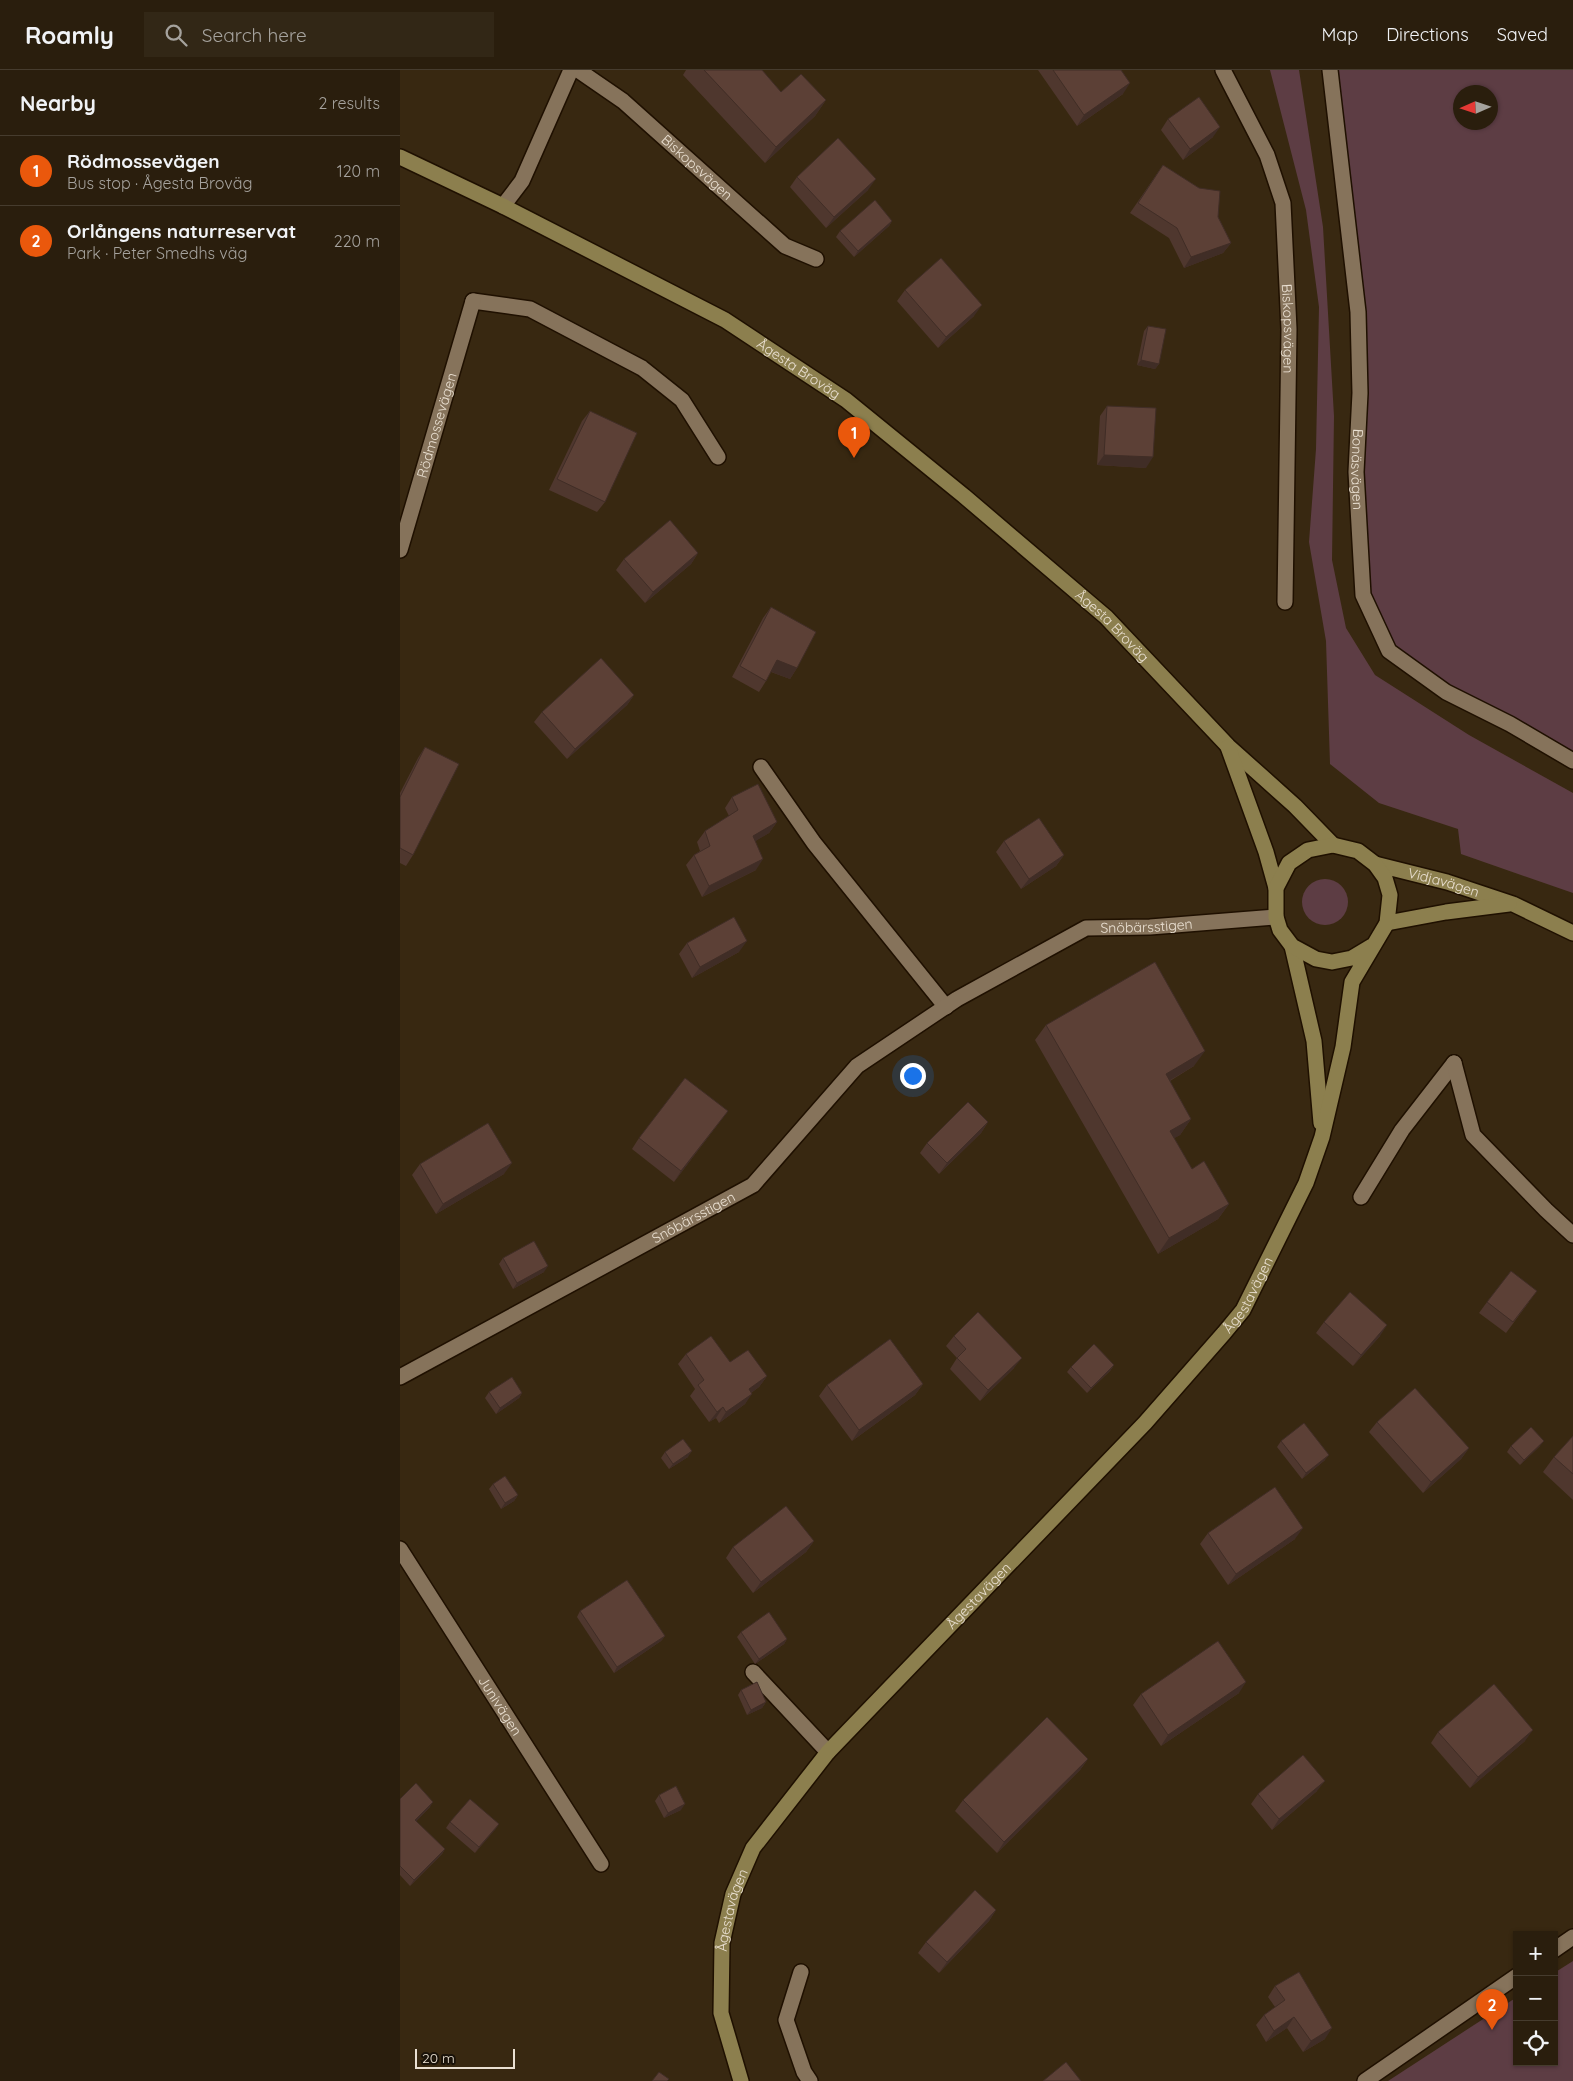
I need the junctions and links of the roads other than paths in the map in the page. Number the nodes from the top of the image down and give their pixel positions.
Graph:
1 (571, 70) edge
2 (578, 70) edge
3 (1223, 70) edge
4 (1330, 70) edge
5 (400, 157) edge
6 (502, 206) junction
7 (816, 259) dead end
8 (718, 457) dead end
9 (400, 550) edge
10 (1285, 602) dead end
11 (1228, 746) junction
12 (1573, 761) edge
13 (761, 767) dead end
14 (1333, 845) junction
15 (1375, 864) junction
16 (1276, 888) junction
17 (1513, 904) junction
18 (1276, 917) junction
19 (1387, 923) junction
20 (1573, 933) edge
21 (1292, 946) junction
22 (1372, 946) junction
23 (946, 1007) junction
24 (1322, 1137) junction
25 (1361, 1197) dead end
26 (1573, 1235) edge
27 (400, 1377) edge
28 (400, 1549) edge
29 (753, 1672) dead end
30 (828, 1752) junction
31 (601, 1864) dead end
32 (1573, 1937) edge
33 (1558, 1947) edge
34 (801, 1972) dead end
35 (1513, 1979) edge
36 (741, 2081) edge
37 (810, 2081) edge
38 (1365, 2081) edge

1 - 6 street
2 - 7 street, Biskopsvägen
3 - 10 street, Biskopsvägen
4 - 12 street, Bonäsvägen
5 - 6 main road, Ågesta Broväg
6 - 11 main road, Ågesta Broväg
8 - 9 street, Rödmossevägen
11 - 14 main road, Ågesta Broväg
11 - 16 main road, Ågesta Broväg
13 - 23 street
14 - 15 main road
14 - 16 main road
15 - 17 main road, Vidjavägen
15 - 19 main road
16 - 18 main road
17 - 19 main road, Vidjavägen
17 - 20 main road, Vidjavägen
18 - 21 main road
18 - 23 street, Snöbärsstigen
19 - 22 main road
21 - 22 main road
21 - 24 main road, Ågestavägen
22 - 24 main road, Ågestavägen
23 - 27 street, Snöbärsstigen
24 - 30 main road, Ågestavägen
25 - 26 street
28 - 31 street, Junivägen
29 - 30 street
30 - 36 main road, Ågestavägen
32 - 33 street
34 - 37 street
35 - 38 street

